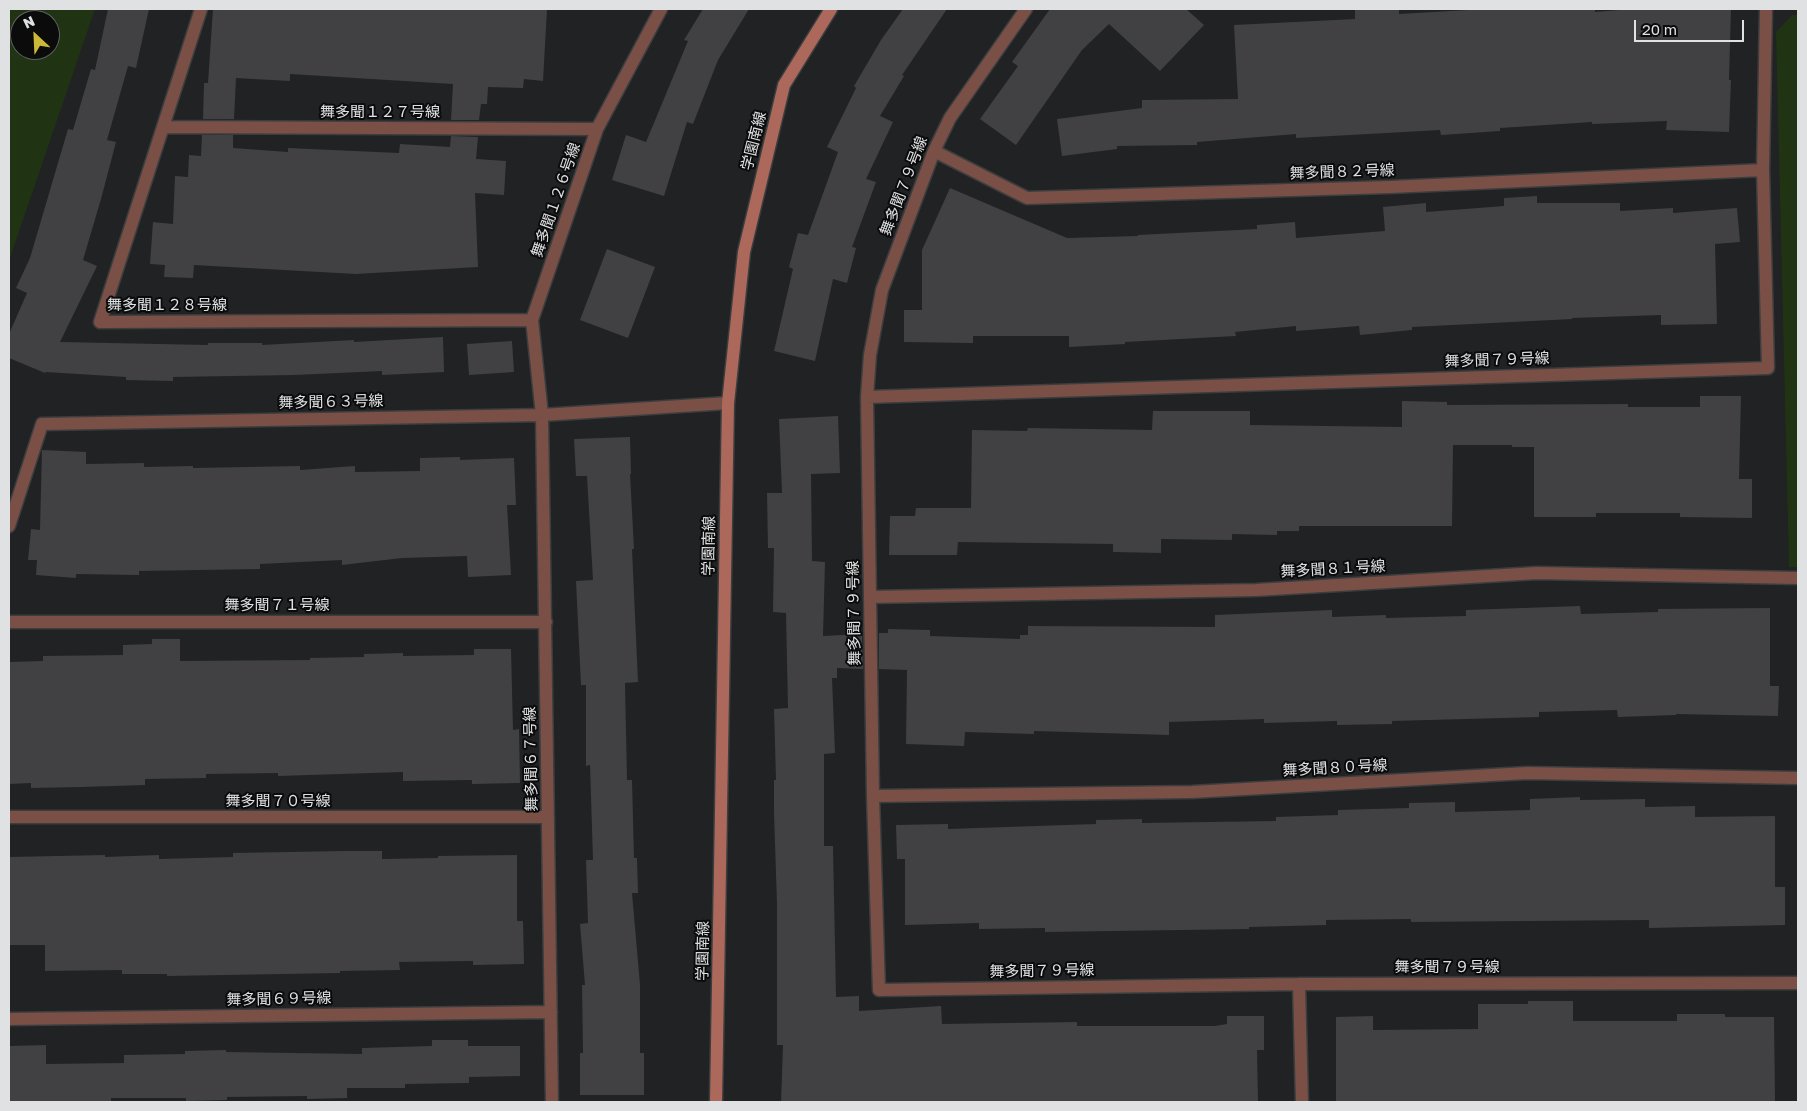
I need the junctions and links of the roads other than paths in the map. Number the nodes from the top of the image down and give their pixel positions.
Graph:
1 (201, 9) edge
2 (661, 9) edge
3 (831, 9) edge
4 (1026, 9) edge
5 (1766, 9) edge
6 (163, 127) junction
7 (596, 129) junction
8 (934, 151) junction
9 (1763, 170) junction
10 (532, 320) junction
11 (867, 397) junction
12 (728, 403) junction
13 (542, 415) junction
14 (9, 526) edge
15 (1798, 578) edge
16 (870, 597) junction
17 (9, 622) edge
18 (546, 622) junction
19 (1798, 778) edge
20 (873, 796) junction
21 (9, 817) edge
22 (548, 817) junction
23 (1798, 983) edge
24 (1299, 984) junction
25 (551, 1012) junction
26 (9, 1019) edge
27 (552, 1102) edge
28 (716, 1102) edge
29 (1302, 1102) edge

1 - 6 street, 舞多聞１２８号線
2 - 7 street, 舞多聞１２６号線
3 - 12 street, 学園南線
4 - 8 street, 舞多聞７９号線
5 - 9 street, 舞多聞７９号線
6 - 7 street, 舞多聞１２７号線
6 - 10 street, 舞多聞１２８号線
7 - 10 street, 舞多聞１２６号線
8 - 9 street, 舞多聞８２号線
8 - 11 street, 舞多聞７９号線
9 - 11 street, 舞多聞７９号線
10 - 13 street, 舞多聞１２６号線
11 - 16 street, 舞多聞７９号線
12 - 13 street, 舞多聞６３号線
12 - 28 street, 学園南線
13 - 14 street, 舞多聞６３号線
13 - 18 street, 舞多聞６７号線
15 - 16 street, 舞多聞８１号線
16 - 20 street, 舞多聞７９号線
17 - 18 street, 舞多聞７１号線
18 - 22 street, 舞多聞６７号線
19 - 20 street, 舞多聞８０号線
20 - 24 street, 舞多聞７９号線
21 - 22 street, 舞多聞７０号線
22 - 25 street, 舞多聞６７号線
23 - 24 street, 舞多聞７９号線
24 - 29 street
25 - 26 street, 舞多聞６９号線
25 - 27 street, 舞多聞６７号線

